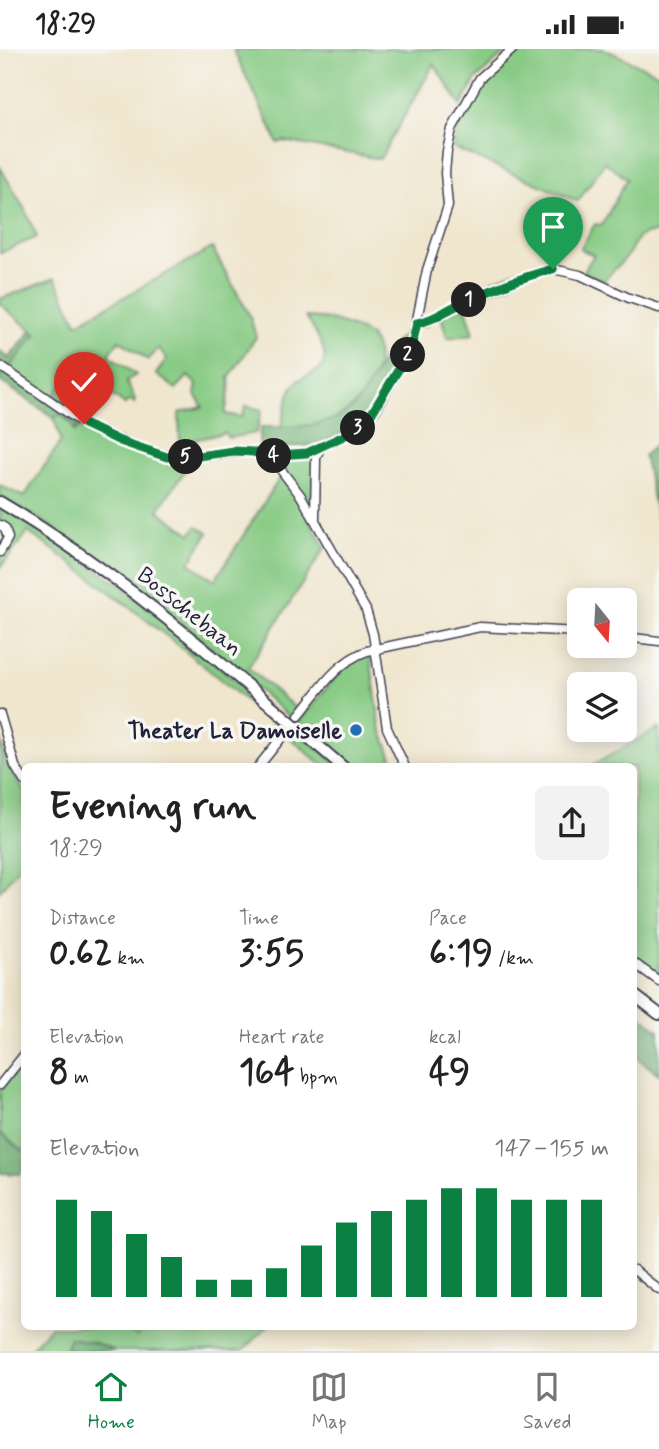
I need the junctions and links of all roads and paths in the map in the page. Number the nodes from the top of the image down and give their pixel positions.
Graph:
1 (513, 49) edge
2 (659, 308) edge
3 (417, 323) junction
4 (0, 366) edge
5 (320, 447) junction
6 (265, 456) junction
7 (0, 502) edge
8 (315, 520) junction
9 (0, 525) edge
10 (0, 552) edge
11 (567, 631) edge
12 (637, 638) edge
13 (659, 641) edge
14 (376, 649) junction
15 (0, 714) edge
16 (299, 715) dead end
17 (282, 737) dead end
18 (261, 763) edge
19 (338, 763) edge
20 (403, 763) edge
21 (21, 777) edge
22 (637, 965) edge
23 (659, 981) edge
24 (637, 997) edge
25 (659, 1014) edge
26 (21, 1059) edge
27 (0, 1085) edge
28 (637, 1272) edge
29 (659, 1290) edge

1 - 3 street
2 - 3 street
3 - 5 street
4 - 6 street
5 - 6 street
5 - 8 street
6 - 8 street
7 - 19 main road, Bosschebaan
8 - 14 street
9 - 10 street
11 - 14 street
12 - 13 street
14 - 16 street
14 - 20 street
15 - 21 street
17 - 18 street
22 - 23 street
24 - 25 main road
26 - 27 street
28 - 29 street

